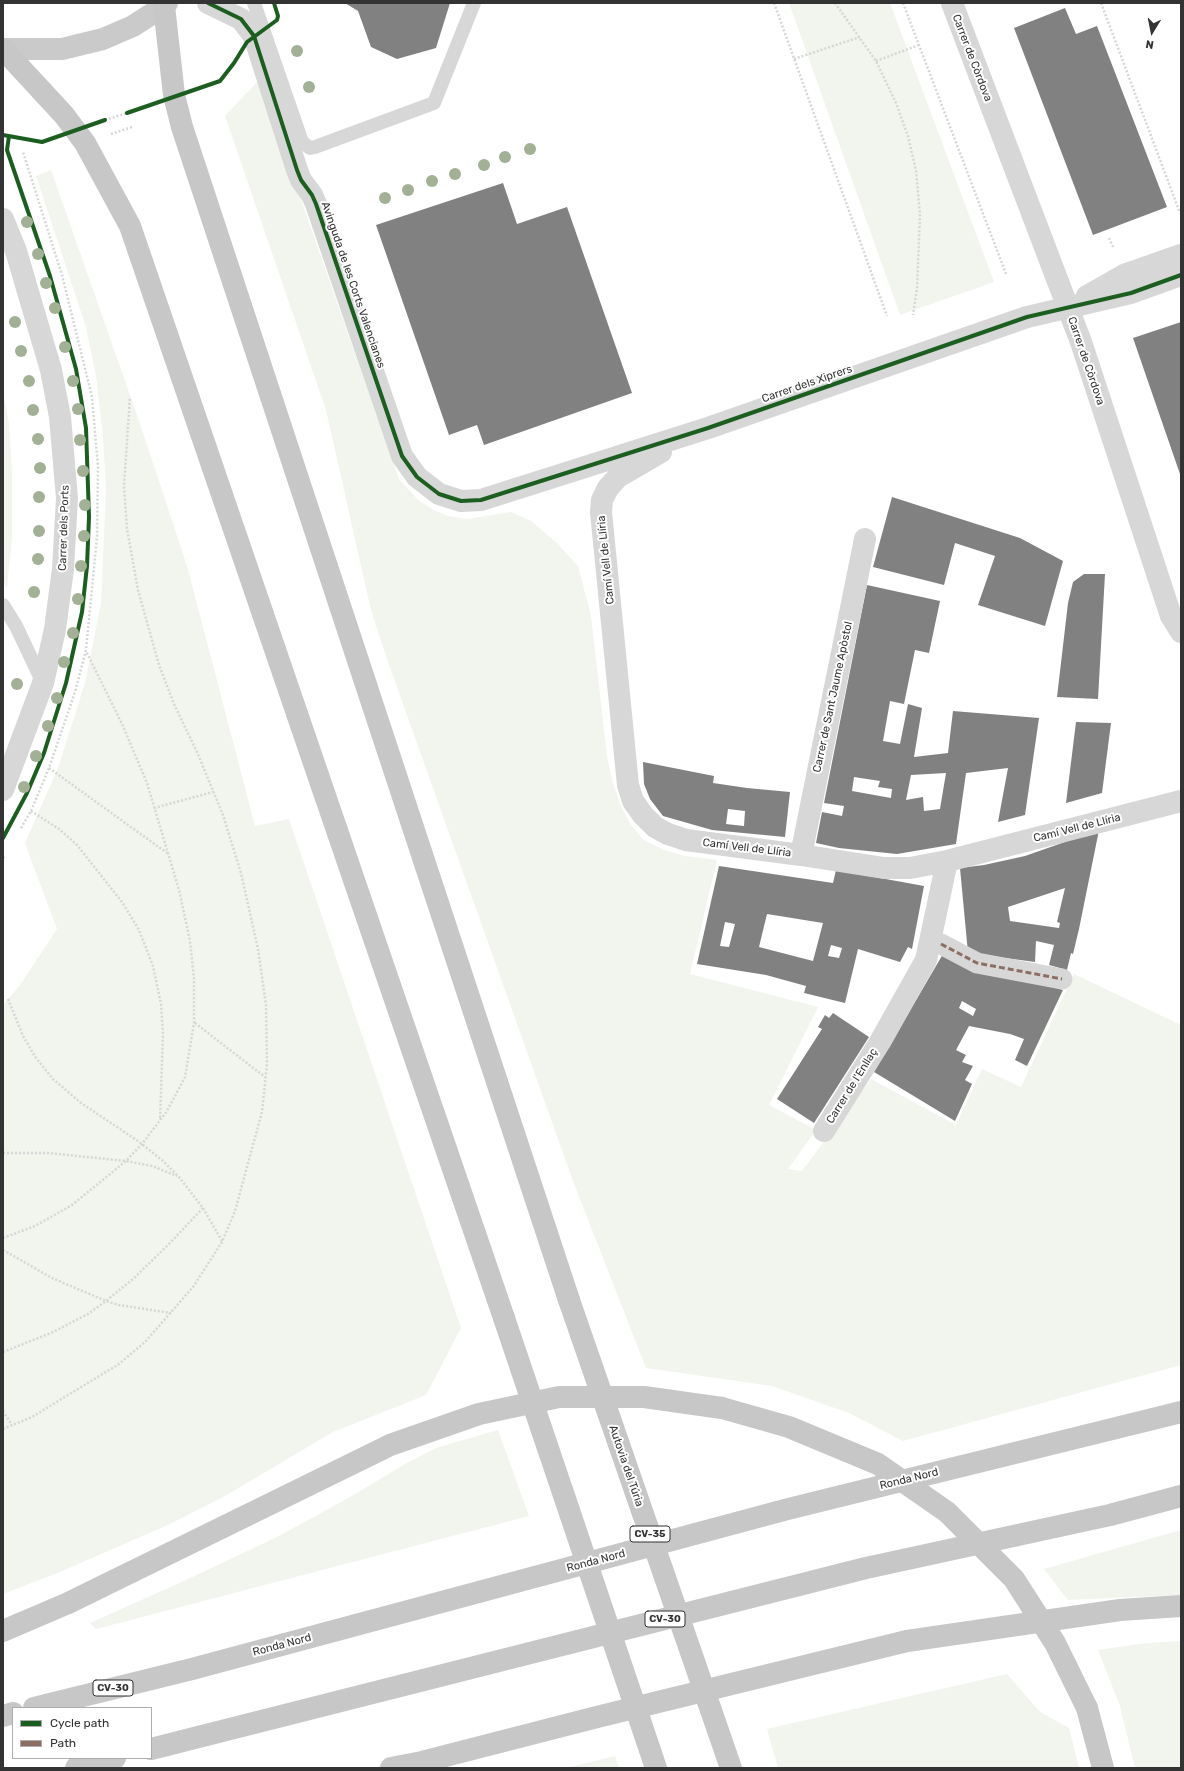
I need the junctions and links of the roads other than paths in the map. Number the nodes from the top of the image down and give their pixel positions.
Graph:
1 (208, 3) edge
2 (254, 3) edge
3 (474, 3) edge
4 (952, 3) edge
5 (166, 4) edge
6 (3, 49) edge
7 (3, 219) edge
8 (1181, 255) edge
9 (1181, 275) edge
10 (1067, 308) junction
11 (708, 428) junction
12 (607, 490) joint
13 (439, 494) joint
14 (865, 540) dead end
15 (3, 605) edge
16 (1181, 632) edge
17 (43, 683) junction
18 (3, 790) edge
19 (1181, 801) edge
20 (801, 855) junction
21 (948, 861) junction
22 (934, 948) junction
23 (1062, 979) dead end
24 (824, 1131) dead end
25 (1181, 1412) edge
26 (1181, 1496) edge
27 (1181, 1606) edge
28 (3, 1631) edge
29 (38, 1707) edge
30 (152, 1749) edge
31 (111, 1759) edge
32 (76, 1768) edge
33 (391, 1768) edge
34 (656, 1768) edge
35 (731, 1768) edge
36 (1103, 1768) edge

1 - 13 street, Avinguda de les Corts Valencianes
2 - 3 lane
4 - 10 street, Carrer de Còrdova
5 - 6 main road
5 - 35 highway, Autovia del Túria / CV-35, bridge
6 - 34 highway, bridge
7 - 17 street, Carrer dels Ports
8 - 10 street, Carrer dels Xiprers
9 - 10 street, Carrer dels Xiprers
10 - 11 street, Carrer dels Xiprers
10 - 16 street, Carrer de Còrdova
11 - 12 street, Carrer dels Xiprers
11 - 13 street, Carrer dels Xiprers
12 - 20 street, Camí Vell de Llíria
14 - 20 street, Carrer de Sant Jaume Apòstol
15 - 17 lane
17 - 18 street, Carrer dels Ports
19 - 21 street, Camí Vell de Llíria
20 - 21 street, Camí Vell de Llíria
21 - 22 street, Carrer de l'Enllaç
22 - 23 street
22 - 24 street, Carrer de l'Enllaç
25 - 29 highway, Ronda Nord / CV-30
26 - 30 highway, CV-30
27 - 33 highway
28 - 36 highway, bridge
31 - 32 highway

